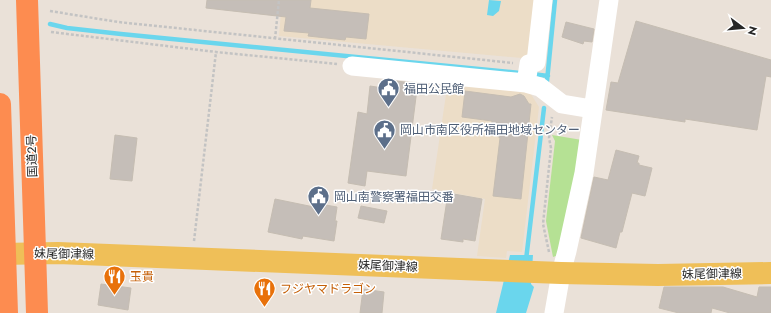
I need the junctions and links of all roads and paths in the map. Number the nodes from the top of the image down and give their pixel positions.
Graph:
1 (27, 0) edge
2 (279, 0) edge
3 (543, 0) edge
4 (609, 0) edge
5 (50, 11) dead end
6 (51, 32) dead end
7 (276, 39) junction
8 (216, 52) junction
9 (352, 66) joint
10 (527, 73) junction
11 (554, 98) junction
12 (0, 104) edge
13 (592, 109) junction
14 (2, 254) edge
15 (36, 254) junction
16 (549, 254) dead end
17 (192, 259) junction
18 (560, 273) junction
19 (771, 273) edge
20 (7, 313) edge
21 (37, 313) edge
22 (554, 313) edge

1 - 15 highway, 国道2号
2 - 7 path
3 - 10 street
4 - 13 street
5 - 7 path
6 - 8 path
7 - 10 path
8 - 9 path
8 - 17 path
9 - 10 street
10 - 11 street
11 - 13 street
11 - 16 path
12 - 14 highway
13 - 18 street
14 - 15 main road, 妹尾御津線
14 - 20 highway
15 - 17 main road, 妹尾御津線
15 - 21 highway, 国道2号
17 - 18 main road, 妹尾御津線
18 - 19 main road, 妹尾御津線
18 - 22 street

